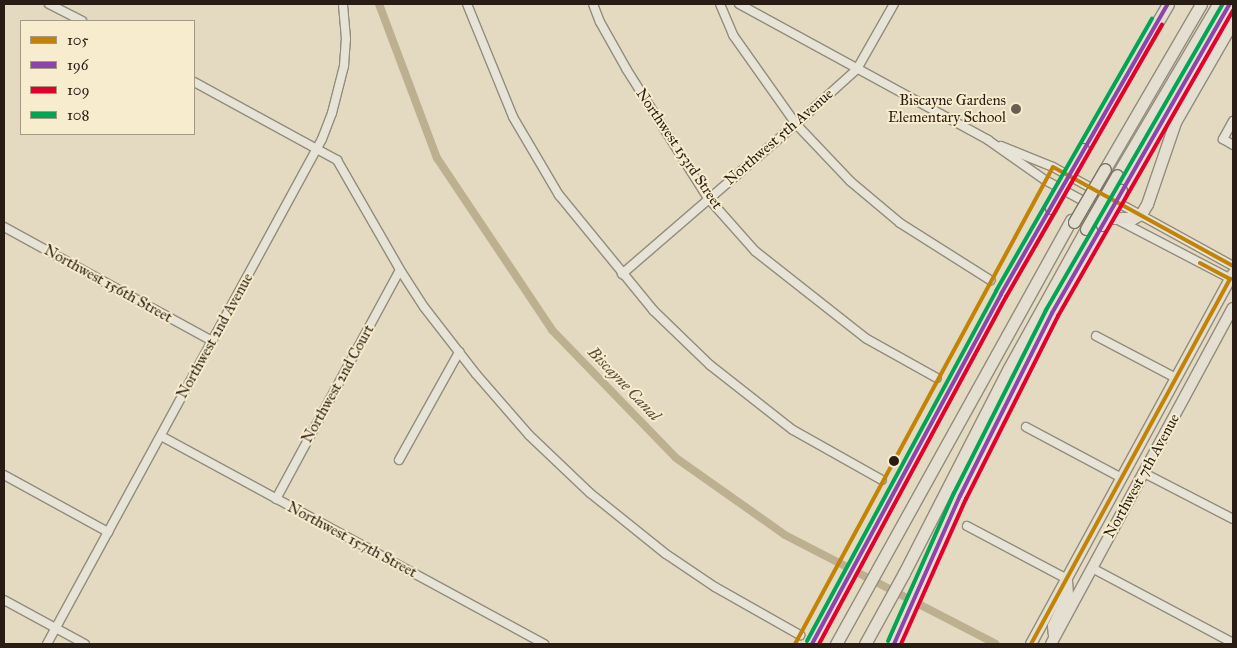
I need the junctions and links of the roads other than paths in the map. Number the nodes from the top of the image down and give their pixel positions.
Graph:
1 (49, 4) edge
2 (343, 4) edge
3 (467, 4) edge
4 (593, 4) edge
5 (720, 4) edge
6 (739, 4) edge
7 (894, 4) edge
8 (1168, 4) edge
9 (1200, 4) edge
10 (1218, 4) edge
11 (1230, 4) edge
12 (80, 20) edge
13 (1233, 21) edge
14 (857, 69) junction
15 (195, 83) edge
16 (1233, 121) edge
17 (796, 124) junction
18 (988, 140) junction
19 (1233, 145) edge
20 (317, 148) junction
21 (1053, 167) junction
22 (1045, 180) junction
23 (708, 198) junction
24 (1140, 214) junction
25 (1114, 218) junction
26 (4, 227) edge
27 (1233, 266) edge
28 (400, 270) junction
29 (622, 274) junction
30 (1232, 278) edge
31 (990, 280) dead end
32 (1233, 308) edge
33 (1096, 336) dead end
34 (212, 341) junction
35 (458, 352) junction
36 (937, 378) dead end
37 (1176, 378) junction
38 (1161, 407) junction
39 (1026, 426) dead end
40 (160, 436) junction
41 (399, 460) dead end
42 (1144, 473) junction
43 (4, 476) edge
44 (1122, 478) junction
45 (882, 480) dead end
46 (276, 499) junction
47 (1233, 519) edge
48 (1099, 521) junction
49 (967, 526) dead end
50 (108, 532) junction
51 (1092, 568) junction
52 (1067, 579) junction
53 (865, 596) junction
54 (4, 600) edge
55 (56, 628) junction
56 (800, 635) dead end
57 (1053, 641) edge
58 (814, 642) edge
59 (1032, 643) edge
60 (1233, 643) edge
61 (47, 644) edge
62 (85, 644) edge
63 (544, 644) edge
64 (836, 644) edge
65 (841, 644) edge
66 (865, 644) edge
67 (894, 644) edge

1 - 12 street
2 - 20 street, Northwest 2nd Avenue
3 - 29 street
4 - 23 street, Northwest 153rd Street
5 - 17 street
6 - 14 street
7 - 14 street, Northwest 5th Avenue
8 - 58 highway, bridge
9 - 53 highway, bridge
10 - 66 highway, bridge
11 - 67 highway, bridge
13 - 24 highway
14 - 17 street, Northwest 5th Avenue
14 - 18 street
15 - 20 street
16 - 19 street
17 - 23 street, Northwest 5th Avenue
17 - 31 street
18 - 21 street
18 - 22 street
20 - 28 street
20 - 34 street, Northwest 2nd Avenue
21 - 22 street
21 - 24 street
22 - 25 street
23 - 29 street, Northwest 5th Avenue
23 - 36 street, Northwest 153rd Street
24 - 25 highway
24 - 27 street
25 - 30 street
26 - 34 street, Northwest 156th Street
28 - 35 street
28 - 46 street, Northwest 2nd Court
29 - 45 street
30 - 37 main road, Northwest 7th Avenue
32 - 42 main road, Northwest 7th Avenue
33 - 37 street
34 - 40 street, Northwest 2nd Avenue
35 - 41 street
35 - 56 street
37 - 38 main road, Northwest 7th Avenue
38 - 42 main road
38 - 44 main road, Northwest 7th Avenue
39 - 44 street
40 - 46 street, Northwest 157th Street
40 - 50 street, Northwest 2nd Avenue
42 - 47 street
42 - 51 main road, Northwest 7th Avenue
43 - 50 street
44 - 48 main road, Northwest 7th Avenue
46 - 63 street, Northwest 157th Street
48 - 51 main road
48 - 52 main road, Northwest 7th Avenue
49 - 52 street
50 - 55 street, Northwest 2nd Avenue
51 - 57 main road, Northwest 7th Avenue
51 - 60 street
52 - 57 main road
52 - 59 main road, Northwest 7th Avenue
53 - 64 highway
53 - 65 highway
54 - 55 street
55 - 61 street, Northwest 2nd Avenue
55 - 62 street

